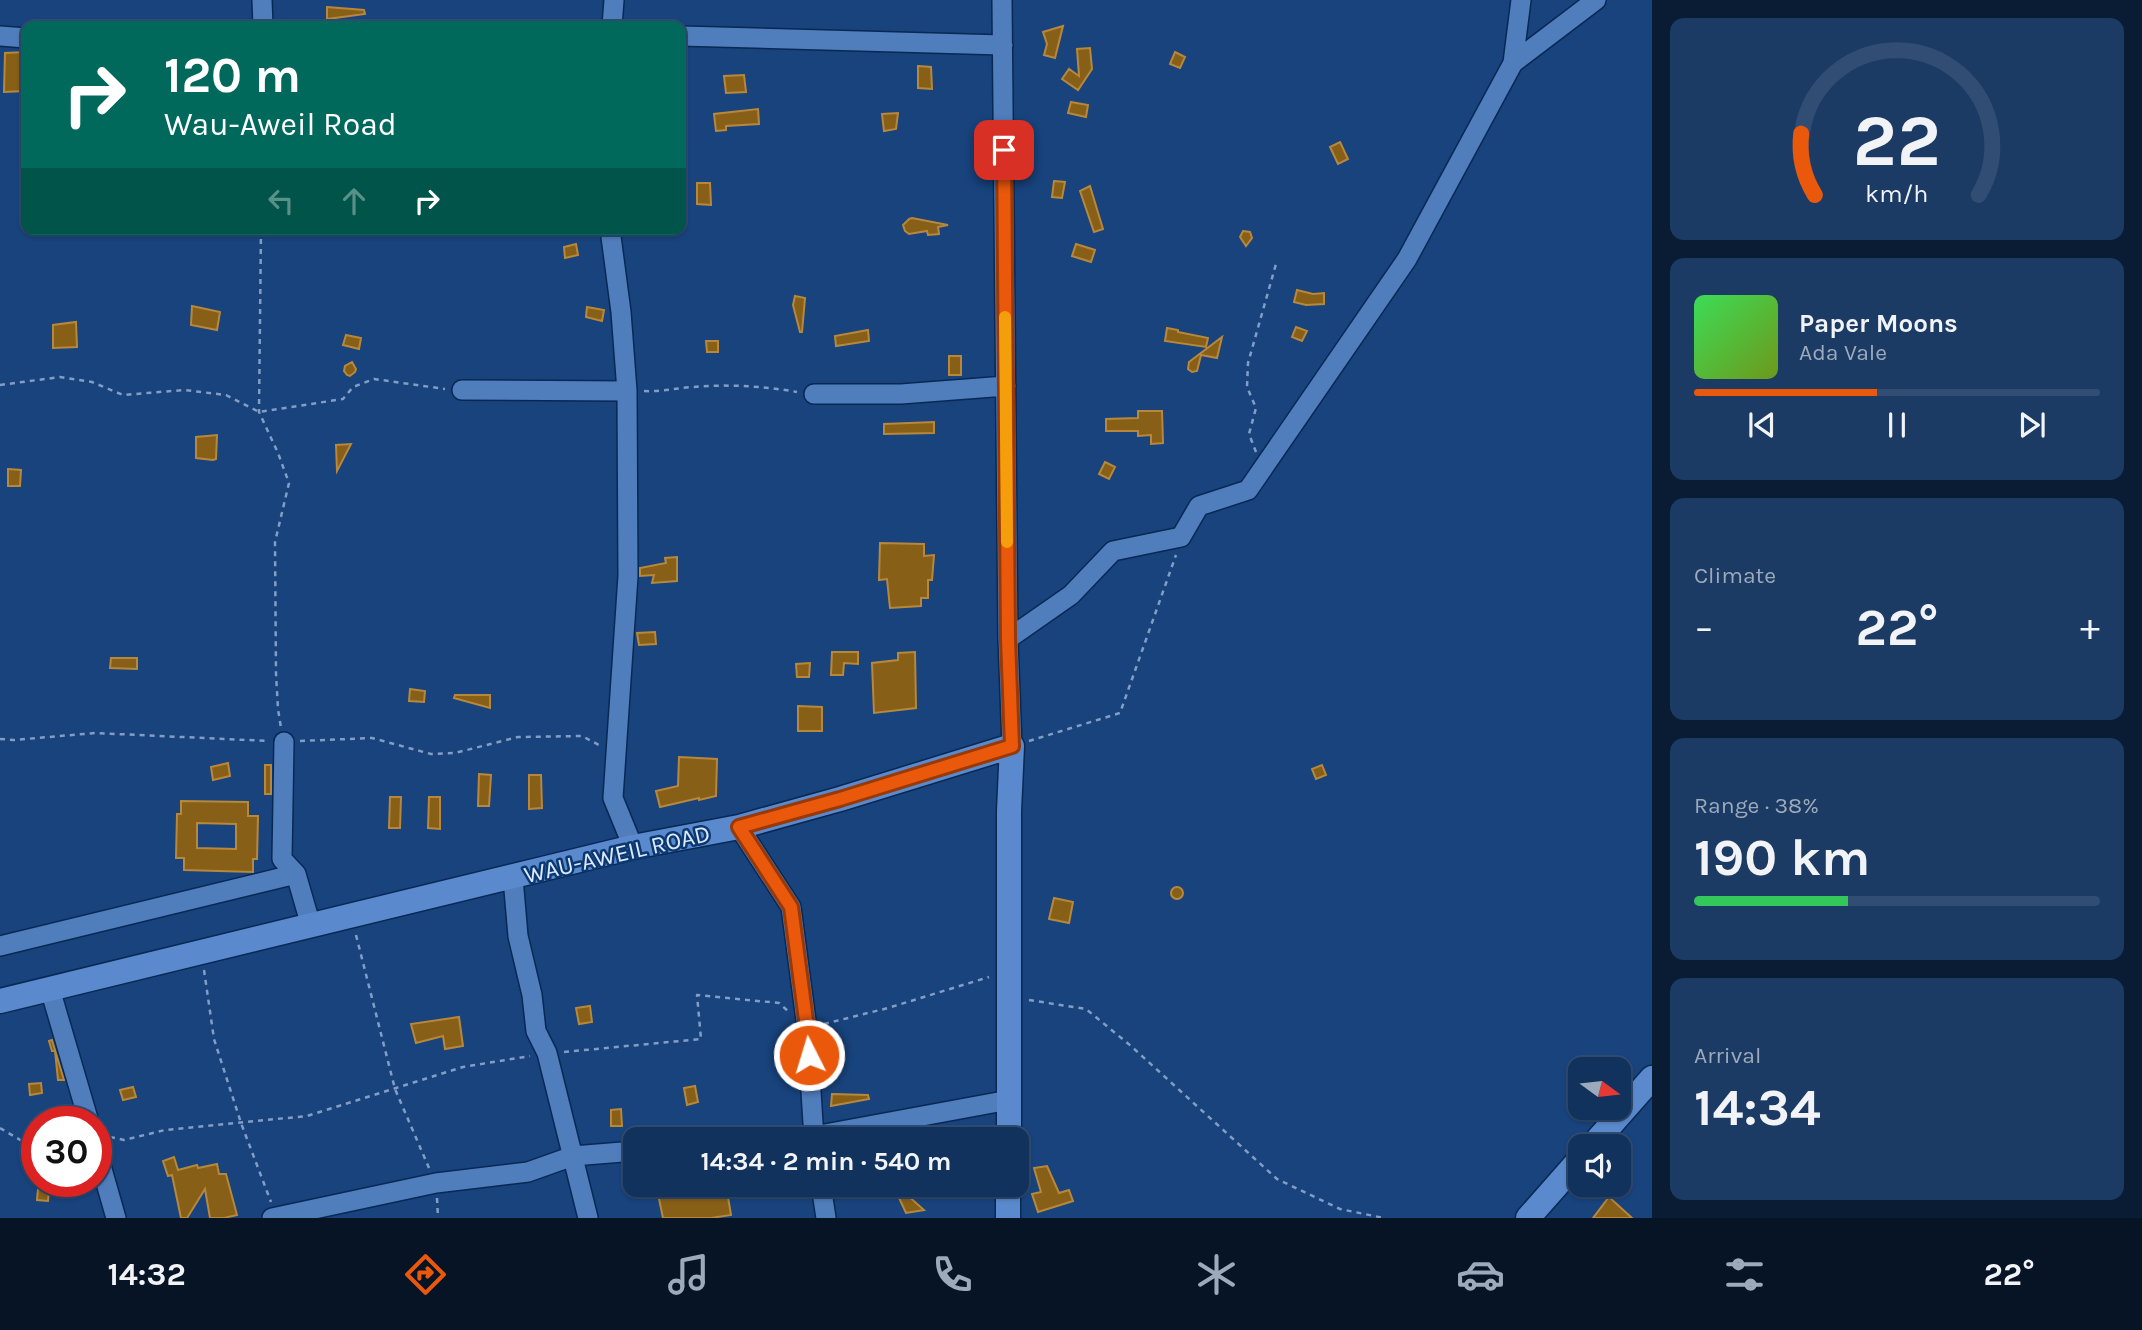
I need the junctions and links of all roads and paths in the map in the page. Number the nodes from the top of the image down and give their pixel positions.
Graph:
1 (262, 0) edge
2 (614, 0) edge
3 (1002, 0) edge
4 (1521, 0) edge
5 (1596, 0) edge
6 (263, 21) edge
7 (612, 21) edge
8 (0, 36) edge
9 (686, 36) edge
10 (21, 38) edge
11 (1003, 45) junction
12 (1513, 63) junction
13 (261, 235) edge
14 (611, 235) edge
15 (1276, 264) dead end
16 (0, 385) edge
17 (1006, 386) junction
18 (463, 390) joint
19 (627, 391) junction
20 (814, 394) joint
21 (260, 412) junction
22 (1264, 467) junction
23 (1181, 537) junction
24 (1008, 639) junction
25 (0, 739) edge
26 (284, 741) junction
27 (1012, 746) junction
28 (616, 762) junction
29 (739, 827) junction
30 (633, 848) junction
31 (296, 874) junction
32 (513, 878) junction
33 (350, 915) junction
34 (311, 926) junction
35 (0, 946) edge
36 (202, 953) junction
37 (50, 989) junction
38 (1009, 997) junction
39 (0, 1001) edge
40 (1652, 1078) edge
41 (1009, 1100) junction
42 (84, 1106) edge
43 (813, 1127) edge
44 (870, 1127) edge
45 (1009, 1127) edge
46 (0, 1128) edge
47 (1603, 1134) edge
48 (21, 1140) edge
49 (623, 1152) edge
50 (573, 1156) junction
51 (1568, 1173) edge
52 (436, 1182) junction
53 (110, 1197) edge
54 (823, 1197) edge
55 (1008, 1197) edge
56 (116, 1218) edge
57 (274, 1218) edge
58 (438, 1218) edge
59 (588, 1218) edge
60 (826, 1218) edge
61 (1008, 1218) edge
62 (1384, 1218) edge
63 (1528, 1218) edge

1 - 6 street
2 - 7 street
3 - 11 street
4 - 12 street
5 - 12 street
8 - 10 street
9 - 11 street
11 - 17 street
12 - 22 street
13 - 21 path
14 - 19 street
15 - 22 path
16 - 21 path
17 - 20 street
17 - 24 street
18 - 19 street
18 - 21 path
19 - 20 path
19 - 28 street
21 - 26 path
22 - 23 street
23 - 24 street
23 - 27 path
24 - 27 street
25 - 26 path
26 - 28 path
26 - 31 street
27 - 29 main road, WAU-AWEIL ROAD
27 - 38 main road
28 - 30 street
29 - 30 main road, WAU-AWEIL ROAD
29 - 43 street
30 - 32 main road, WAU-AWEIL ROAD
31 - 34 street
31 - 35 street
32 - 33 main road, WAU-AWEIL ROAD
32 - 50 street
33 - 34 main road, WAU-AWEIL ROAD
33 - 52 path
34 - 36 main road, WAU-AWEIL ROAD
36 - 37 main road, WAU-AWEIL ROAD
36 - 57 path
37 - 39 main road, WAU-AWEIL ROAD
37 - 42 street
38 - 41 main road
38 - 62 path
40 - 47 main road
41 - 44 street
41 - 45 main road
46 - 48 path
49 - 50 street
50 - 52 street
50 - 59 street
51 - 63 main road
52 - 57 street
52 - 58 path
53 - 56 street
54 - 60 street
55 - 61 main road

